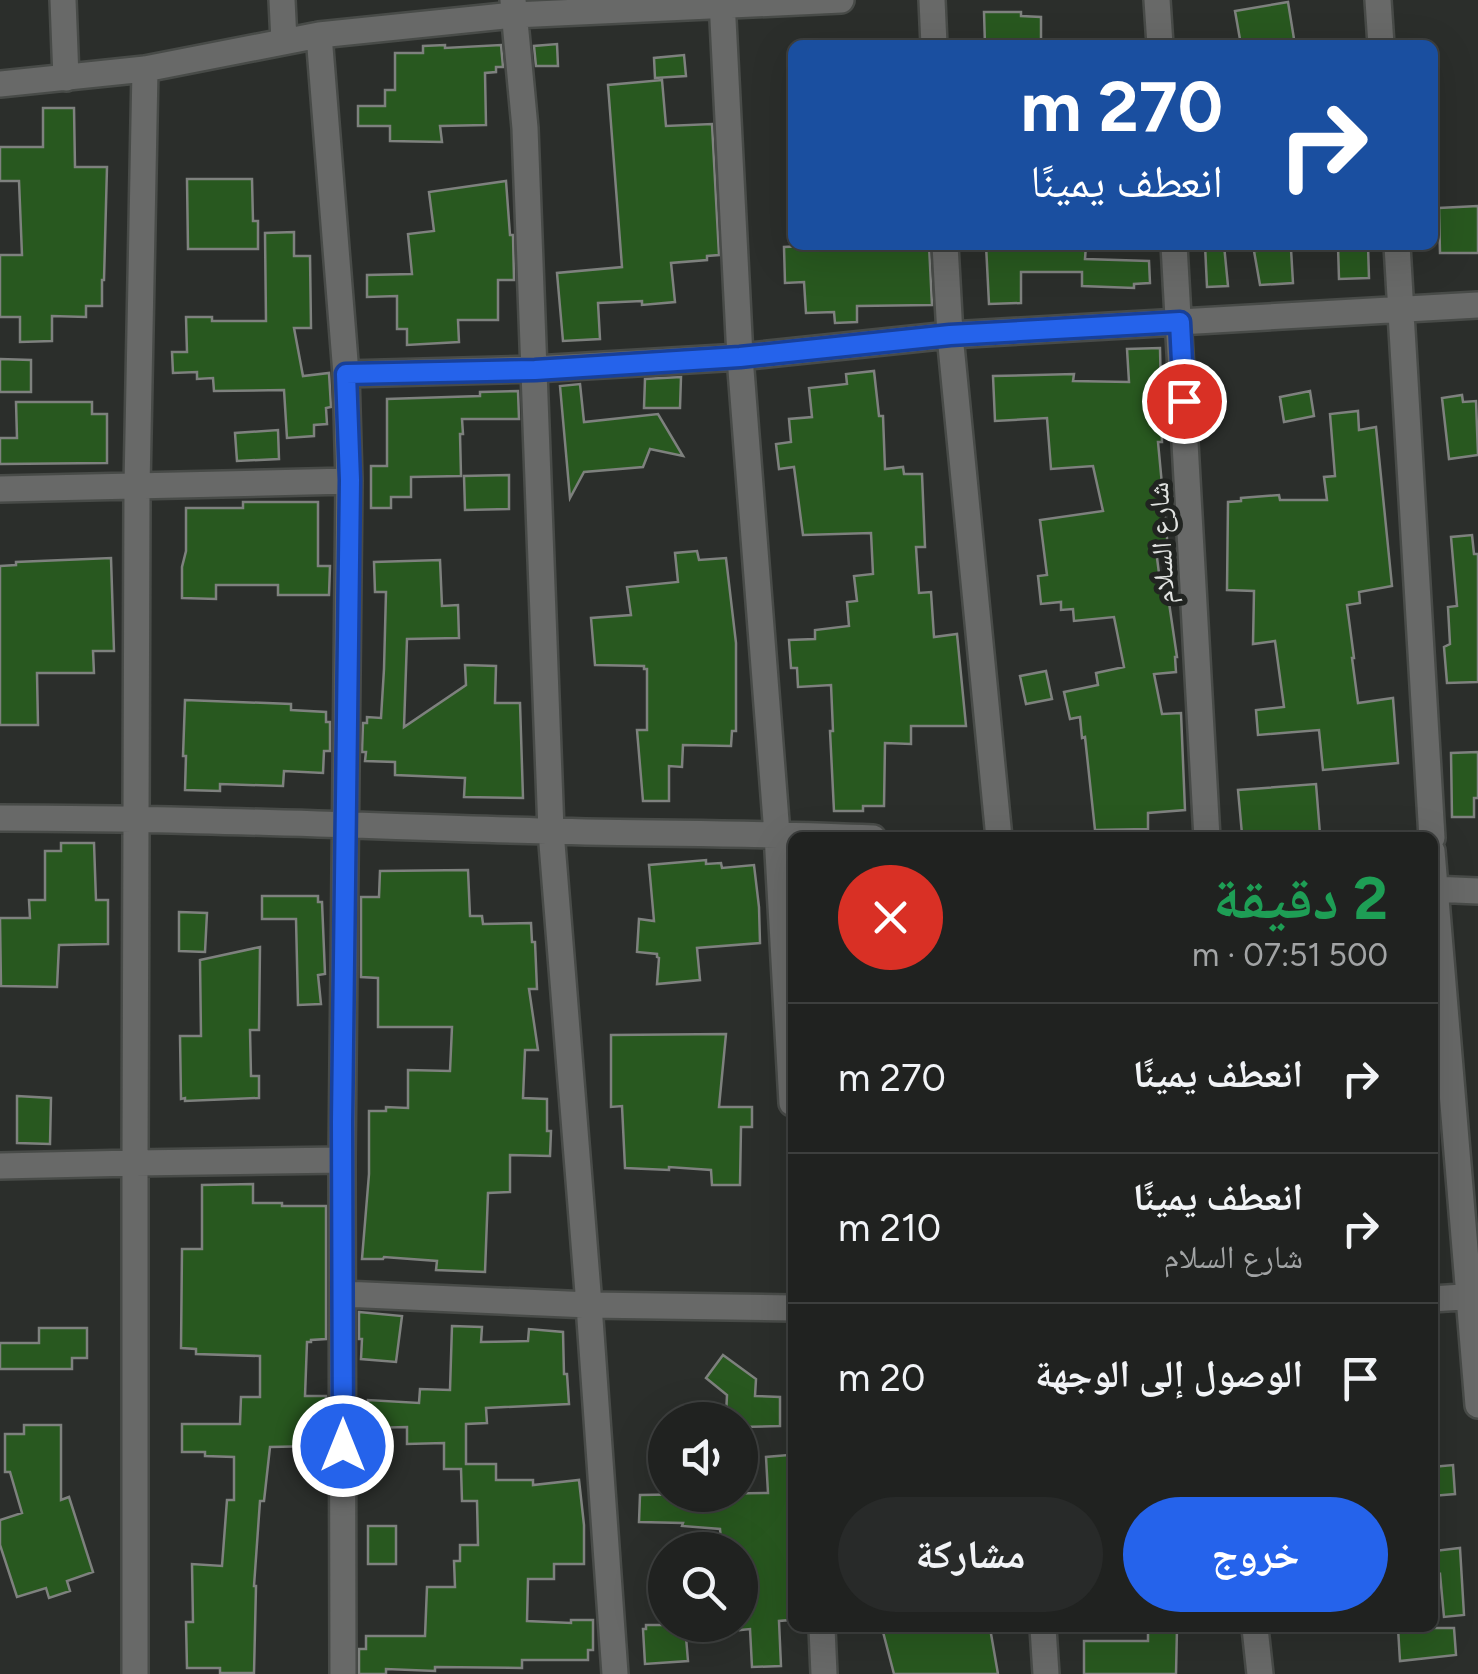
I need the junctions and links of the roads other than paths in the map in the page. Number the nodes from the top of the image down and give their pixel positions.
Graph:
1 (63, 0) edge
2 (282, 0) edge
3 (841, 0) edge
4 (932, 0) edge
5 (1156, 0) edge
6 (1378, 0) edge
7 (723, 3) edge
8 (514, 7) edge
9 (319, 36) junction
10 (934, 40) edge
11 (1160, 40) edge
12 (1381, 40) edge
13 (284, 41) junction
14 (145, 69) junction
15 (66, 78) junction
16 (0, 84) edge
17 (945, 250) edge
18 (1174, 250) edge
19 (1397, 250) edge
20 (1478, 305) edge
21 (1402, 308) junction
22 (1180, 322) junction
23 (950, 335) junction
24 (740, 357) junction
25 (535, 370) junction
26 (346, 374) junction
27 (350, 480) junction
28 (137, 487) junction
29 (0, 490) edge
30 (0, 818) edge
31 (138, 818) junction
32 (346, 824) junction
33 (550, 831) junction
34 (998, 832) edge
35 (1207, 832) edge
36 (1432, 832) edge
37 (778, 834) junction
38 (788, 834) edge
39 (1438, 889) edge
40 (1478, 891) edge
41 (1438, 930) edge
42 (788, 1026) edge
43 (342, 1160) junction
44 (134, 1163) junction
45 (0, 1166) edge
46 (343, 1294) junction
47 (1474, 1296) edge
48 (1438, 1299) edge
49 (589, 1306) junction
50 (788, 1308) edge
51 (1478, 1405) edge
52 (822, 1632) edge
53 (1044, 1632) edge
54 (1256, 1632) edge
55 (135, 1674) edge
56 (343, 1674) edge
57 (615, 1674) edge
58 (824, 1674) edge
59 (1046, 1674) edge
60 (1260, 1674) edge

1 - 15 street
2 - 13 street
3 - 7 street
4 - 10 street
5 - 11 street
6 - 12 street
7 - 8 street
7 - 24 street
8 - 9 street
8 - 25 street
9 - 13 street
9 - 26 street
13 - 14 street
14 - 15 street
14 - 28 street
15 - 16 street
17 - 23 street
18 - 22 street, شارع السلام
19 - 21 street
20 - 21 street
21 - 22 street
21 - 36 street
22 - 23 street
22 - 35 street, شارع السلام
23 - 24 street
23 - 34 street
24 - 25 street
24 - 37 street
25 - 26 street
25 - 33 street
26 - 27 street
27 - 28 street
27 - 32 street
28 - 29 street
28 - 31 street
30 - 31 street
31 - 32 street
31 - 44 street
32 - 33 street
32 - 43 street
33 - 37 street
33 - 49 street
37 - 38 street
37 - 42 street
39 - 40 street
41 - 47 street
43 - 44 street
43 - 46 street
44 - 45 street
44 - 55 street
46 - 49 street
46 - 56 street
47 - 48 street
47 - 51 street
49 - 50 street
49 - 57 street
52 - 58 street
53 - 59 street
54 - 60 street

